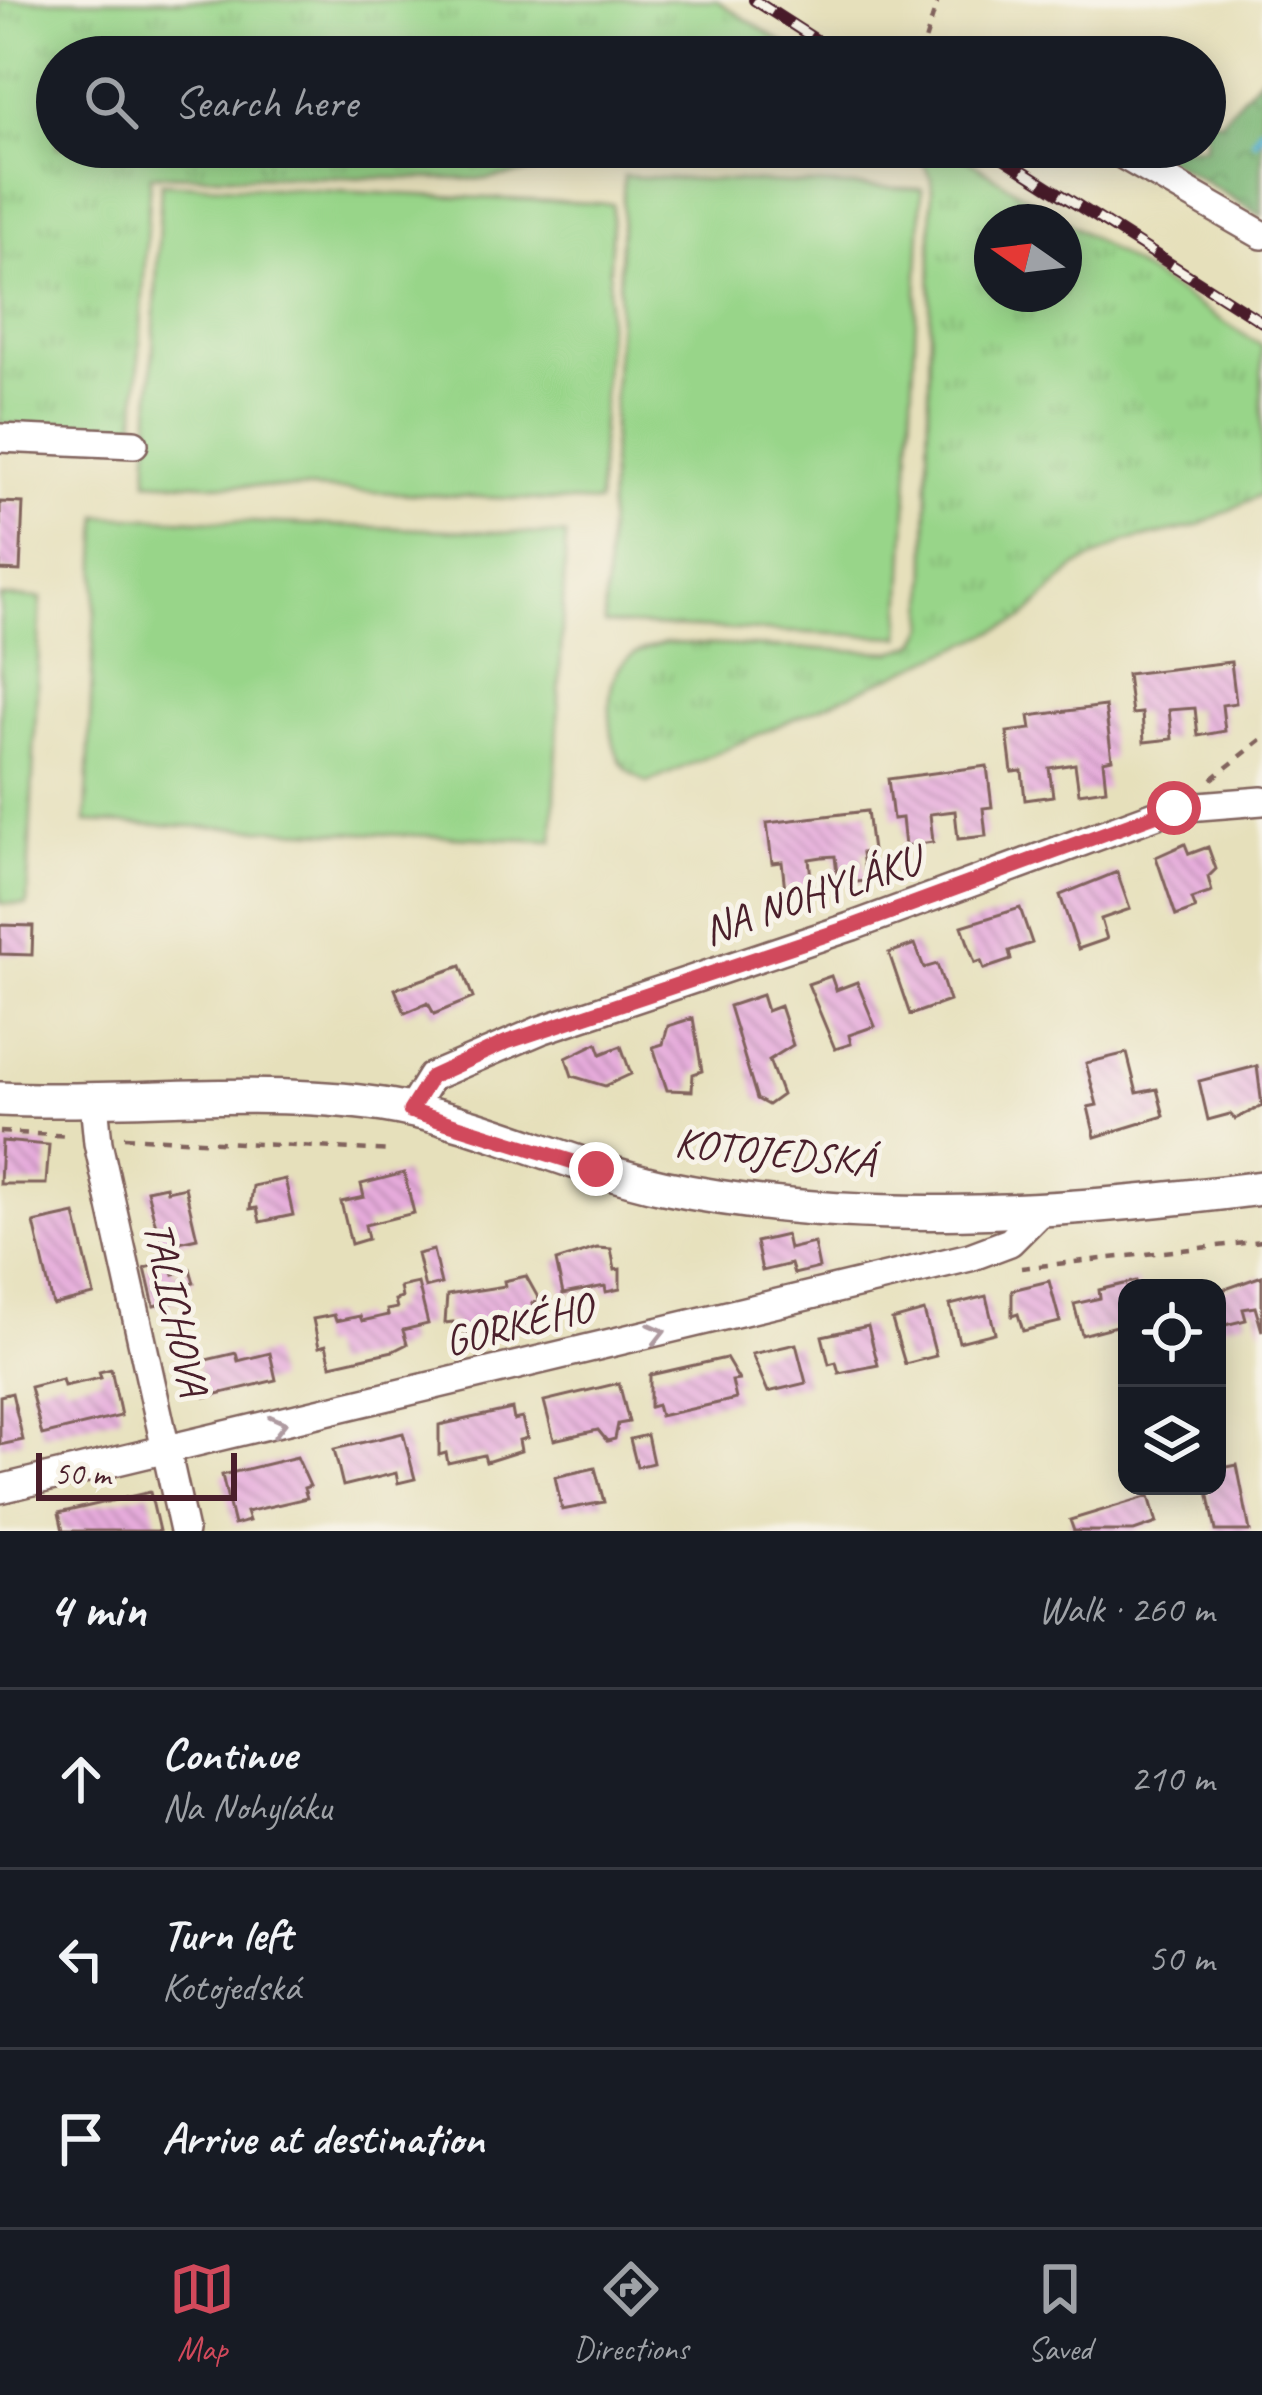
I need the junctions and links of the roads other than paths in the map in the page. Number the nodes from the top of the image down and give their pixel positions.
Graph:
1 (1146, 168) edge
2 (1262, 235) edge
3 (0, 438) edge
4 (134, 444) dead end
5 (1262, 801) edge
6 (0, 1099) edge
7 (410, 1111) junction
8 (95, 1119) junction
9 (1262, 1188) edge
10 (1042, 1210) junction
11 (166, 1452) junction
12 (0, 1489) edge
13 (184, 1531) edge

1 - 2 street
3 - 4 street
5 - 7 street, NA NOHYLÁKU
6 - 8 main road, KOTOJEDSKÁ
7 - 8 main road, KOTOJEDSKÁ
7 - 10 main road, KOTOJEDSKÁ
8 - 11 street, TALICHOVA
9 - 10 main road, KOTOJEDSKÁ
11 -> 10 street, GORKÉHO
11 - 12 street, GORKÉHO
11 - 13 street, TALICHOVA

